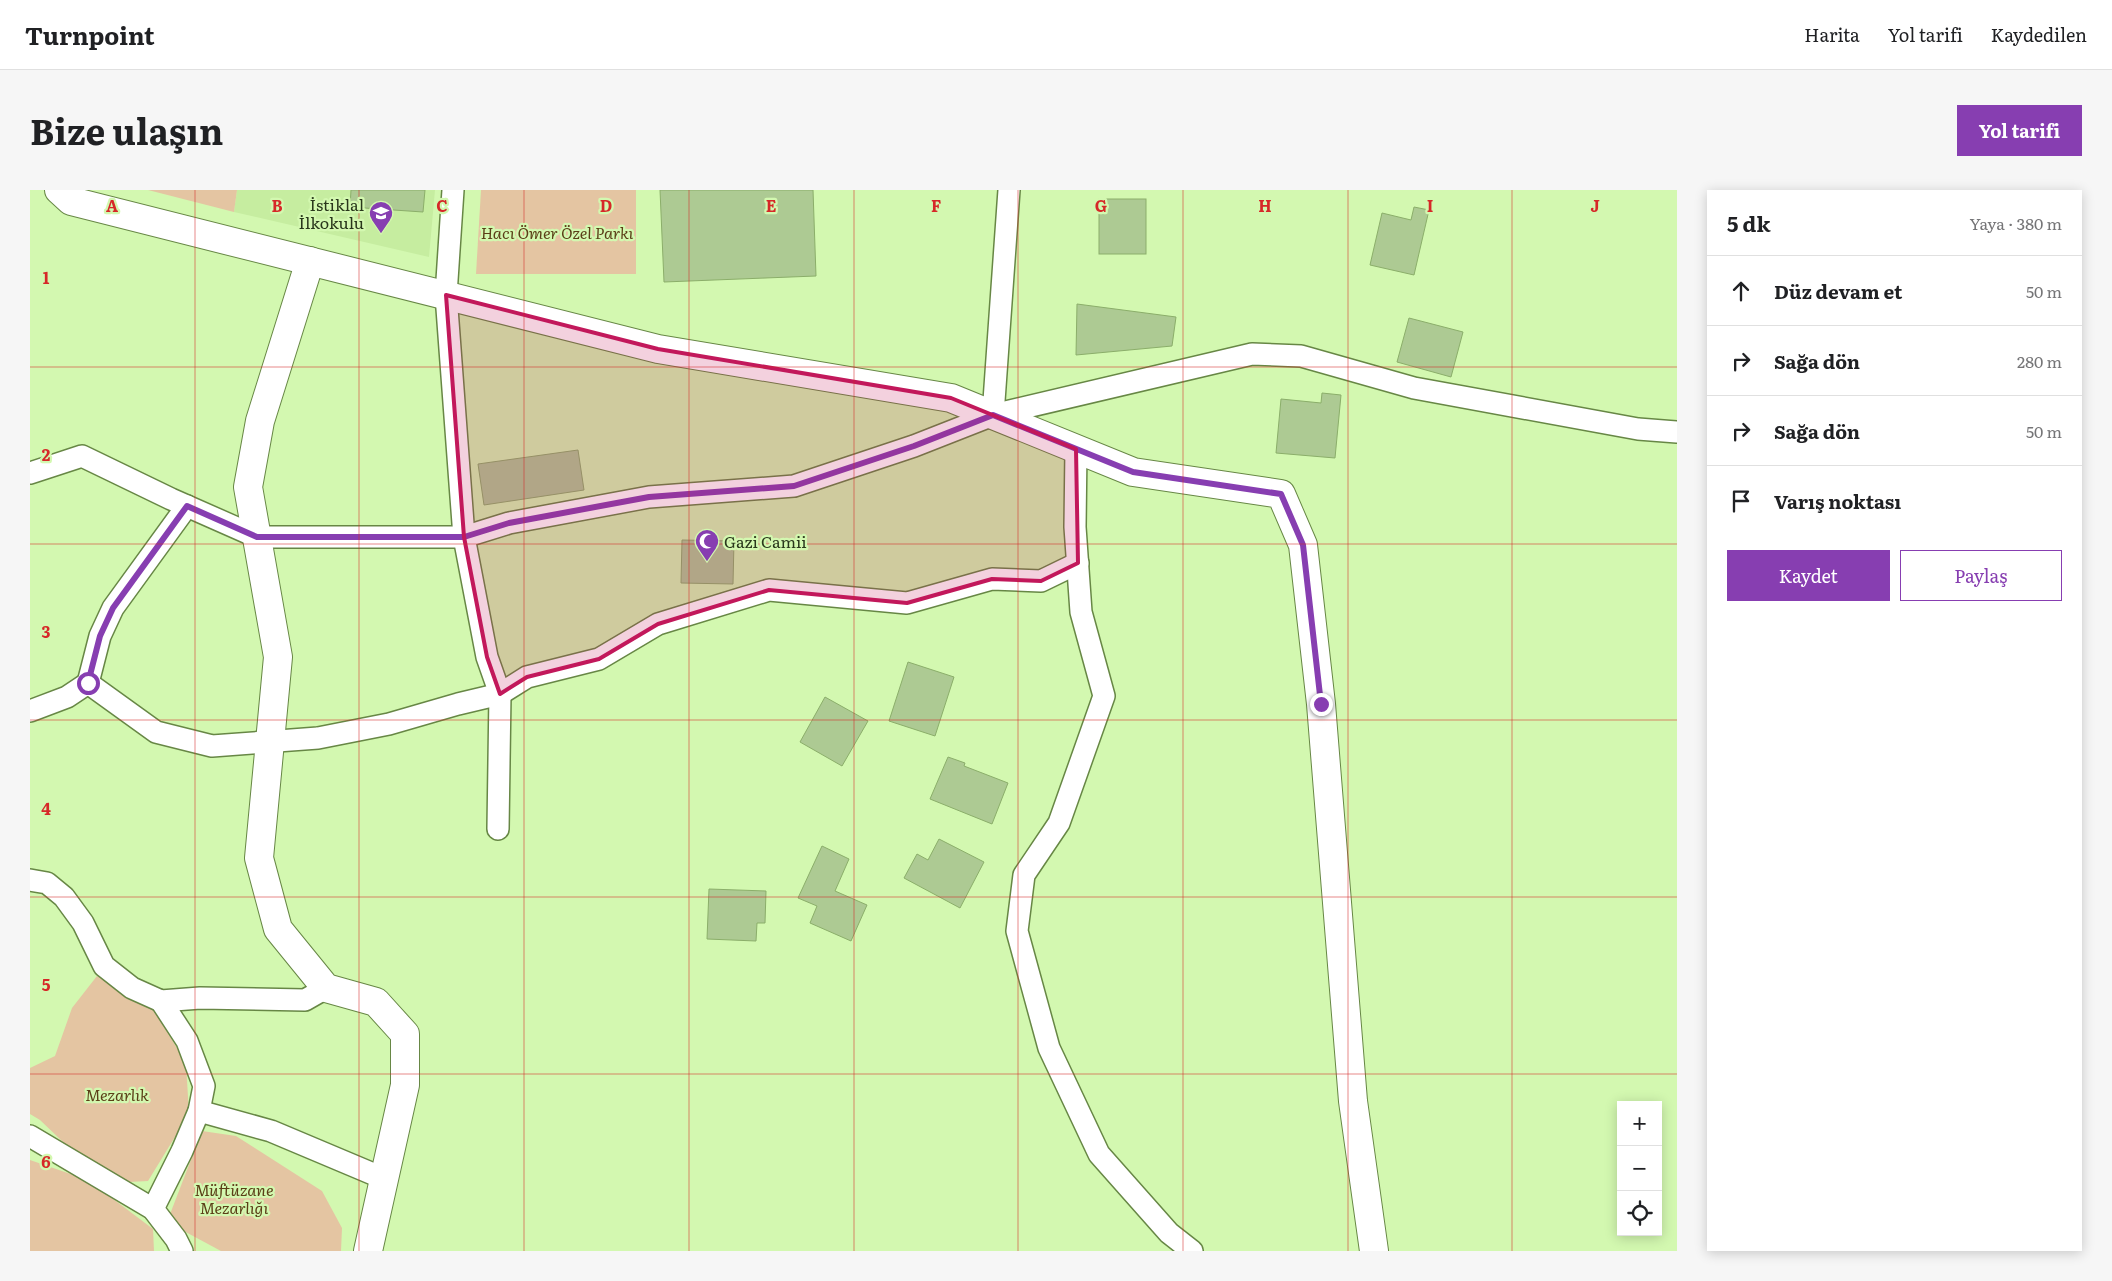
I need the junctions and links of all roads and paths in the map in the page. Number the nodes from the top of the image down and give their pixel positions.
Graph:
1 (59, 190) edge
2 (453, 190) edge
3 (1010, 190) edge
4 (310, 261) junction
5 (446, 296) junction
6 (993, 415) junction
7 (1677, 432) edge
8 (1076, 449) junction
9 (30, 473) edge
10 (187, 506) junction
11 (257, 537) junction
12 (464, 537) junction
13 (1078, 563) junction
14 (88, 683) junction
15 (500, 694) junction
16 (30, 711) edge
17 (270, 742) junction
18 (498, 829) dead end
19 (30, 880) edge
20 (326, 988) junction
21 (161, 1001) junction
22 (199, 1111) junction
23 (30, 1136) edge
24 (385, 1179) junction
25 (153, 1209) junction
26 (182, 1251) edge
27 (368, 1251) edge
28 (1192, 1251) edge
29 (1374, 1251) edge

1 - 4 street
2 - 5 street
3 - 6 street
4 - 5 street
4 - 11 street
5 - 6 street
5 - 12 street
6 - 7 street
6 - 8 street
6 - 12 street
8 - 13 street
8 - 29 street
9 - 10 street
10 - 11 street
10 - 14 street
11 - 12 street
11 - 17 street
12 - 15 street
13 - 15 street
13 - 28 street
14 - 16 street
14 - 17 street
15 - 17 street
15 - 18 street
17 - 20 street
19 - 21 street
20 - 21 street
20 - 24 street
21 - 22 street
22 - 24 street
22 - 25 street
23 - 25 street
24 - 27 street
25 - 26 street

